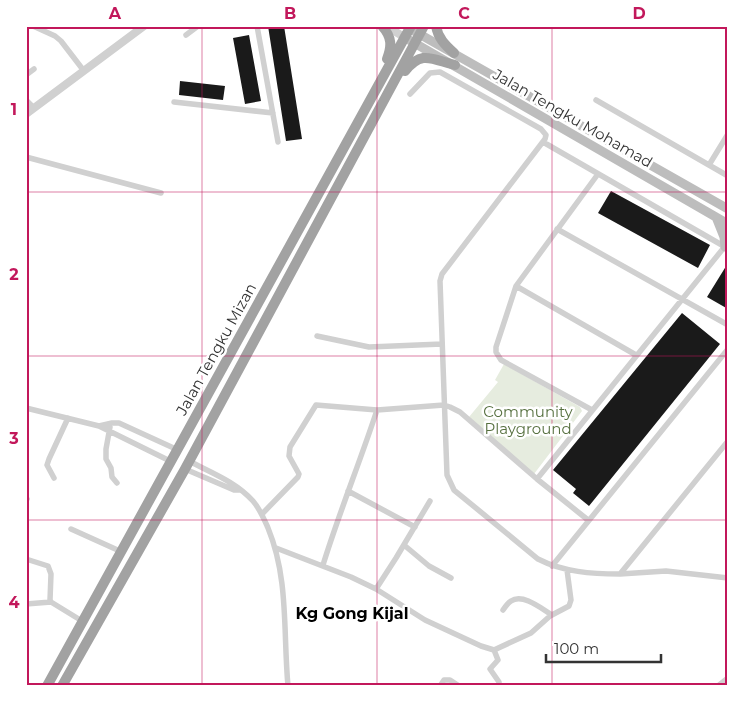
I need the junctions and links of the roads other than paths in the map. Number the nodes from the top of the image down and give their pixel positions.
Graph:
1 (33, 26) edge
2 (144, 26) edge
3 (198, 26) edge
4 (257, 26) edge
5 (382, 26) edge
6 (386, 26) edge
7 (436, 26) edge
8 (408, 29) edge
9 (419, 34) edge
10 (186, 35) dead end
11 (454, 53) junction
12 (455, 65) junction
13 (34, 69) dead end
14 (84, 71) junction
15 (26, 75) edge
16 (379, 84) junction
17 (389, 90) junction
18 (410, 94) dead end
19 (26, 100) edge
20 (596, 100) dead end
21 (174, 102) dead end
22 (34, 108) junction
23 (273, 113) junction
24 (26, 114) edge
25 (728, 134) edge
26 (278, 142) dead end
27 (543, 142) junction
28 (26, 157) edge
29 (709, 165) junction
30 (598, 174) junction
31 (728, 176) edge
32 (161, 193) dead end
33 (728, 209) edge
34 (716, 217) junction
35 (728, 224) edge
36 (557, 229) junction
37 (727, 246) edge
38 (516, 286) junction
39 (682, 299) junction
40 (728, 325) edge
41 (317, 336) dead end
42 (442, 344) junction
43 (728, 349) edge
44 (636, 355) junction
45 (444, 405) junction
46 (26, 408) edge
47 (377, 410) junction
48 (592, 410) junction
49 (68, 418) junction
50 (112, 422) junction
51 (99, 426) junction
52 (109, 430) junction
53 (728, 441) edge
54 (178, 450) junction
55 (172, 462) junction
56 (187, 465) junction
57 (54, 478) dead end
58 (536, 478) junction
59 (117, 483) dead end
60 (348, 491) junction
61 (430, 500) dead end
62 (262, 514) junction
63 (588, 520) junction
64 (415, 527) junction
65 (71, 529) dead end
66 (404, 545) junction
67 (276, 548) junction
68 (122, 552) junction
69 (26, 559) edge
70 (323, 565) junction
71 (552, 566) junction
72 (568, 570) junction
73 (620, 574) junction
74 (451, 578) dead end
75 (728, 578) edge
76 (376, 589) junction
77 (51, 602) junction
78 (26, 604) edge
79 (503, 610) dead end
80 (552, 615) junction
81 (82, 621) junction
82 (494, 650) junction
83 (728, 678) edge
84 (719, 685) edge
85 (47, 686) edge
86 (62, 686) edge
87 (288, 686) edge
88 (440, 686) edge
89 (459, 686) edge
90 (499, 686) edge

1 - 14 street
2 - 14 street
3 - 10 street
4 - 23 street
5 - 16 highway
6 - 8 street
7 - 11 highway
8 - 9 main road, Jalan Tengku Mohamad
8 - 16 highway, Jalan Tengku Mizan
9 - 11 main road, Jalan Tengku Mohamad
9 - 12 main road, Jalan Tengku Mohamad
9 - 17 highway, Jalan Tengku Mizan
11 - 33 main road, Jalan Tengku Mohamad
12 - 17 highway
12 - 34 main road, Jalan Tengku Mohamad
13 - 15 street
14 - 22 street
16 - 54 highway, Jalan Tengku Mizan
17 - 56 highway, Jalan Tengku Mizan
18 - 27 street
19 - 22 street
20 - 29 street
21 - 23 street
22 - 24 street
23 - 26 street
25 - 29 street
27 - 30 street
27 - 42 street
28 - 32 street
29 - 31 street
30 - 36 street
30 - 37 street
34 - 35 main road, Jalan Tengku Mohamad
34 - 37 main road
36 - 38 street
36 - 39 street
37 - 39 street
38 - 44 street
38 - 48 street
39 - 40 street
39 - 44 street
41 - 42 street
42 - 45 street
43 - 63 street
44 - 48 street
45 - 47 street
45 - 58 street
45 - 71 street
46 - 49 street
47 - 60 street
47 - 62 street
48 - 58 street
49 - 51 street
49 - 57 street
50 - 51 street
50 - 52 street
50 - 54 street
51 - 52 street
52 - 55 street
52 - 59 street
53 - 73 street
54 - 55 highway, Jalan Tengku Mizan
55 - 68 highway, Jalan Tengku Mizan
56 - 62 street
56 - 86 highway, Jalan Tengku Mizan
58 - 63 street
60 - 64 street
60 - 70 street
61 - 64 street
62 - 67 street
63 - 71 street
64 - 66 street
65 - 68 street
66 - 74 street
66 - 76 street
67 - 70 street
67 - 87 street
68 - 81 highway, Jalan Tengku Mizan
69 - 77 street
70 - 76 street
71 - 72 street
72 - 73 street
72 - 80 street
73 - 75 street
76 - 82 street
77 - 78 street
77 - 81 street
79 - 80 street
80 - 82 street
81 - 85 highway, Jalan Tengku Mizan
82 - 90 street
83 - 84 street
88 - 89 street

